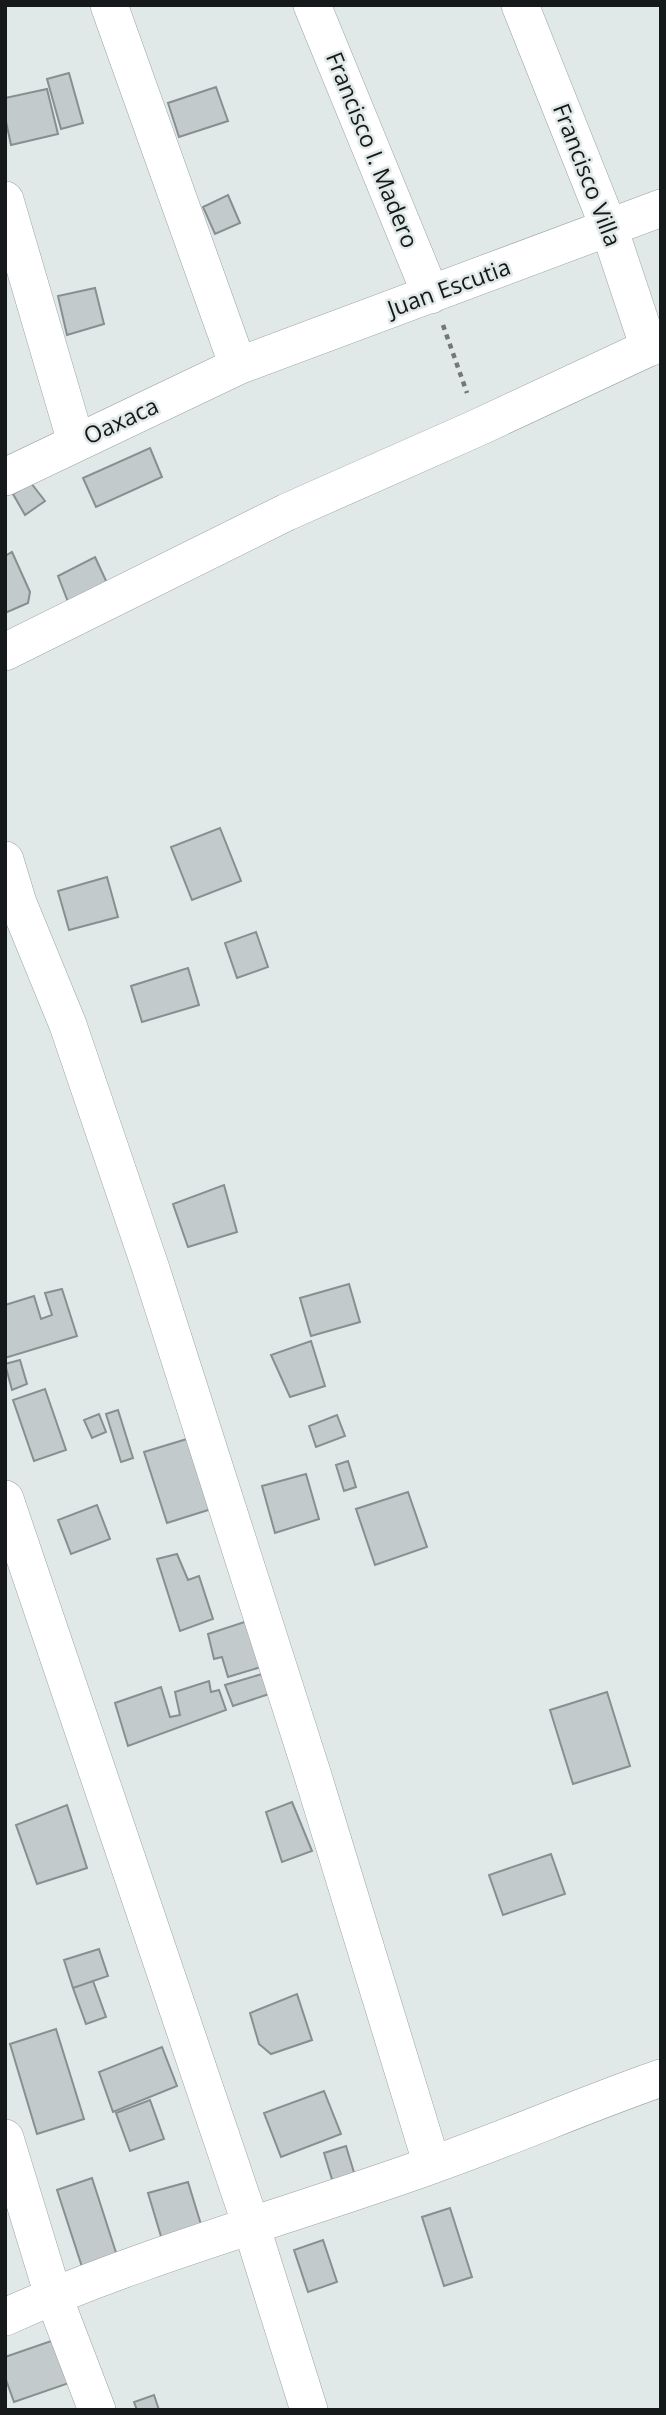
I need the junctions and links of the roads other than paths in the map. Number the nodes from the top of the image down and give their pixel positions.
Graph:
1 (108, 5) edge
2 (312, 5) edge
3 (520, 5) edge
4 (5, 200) edge
5 (661, 208) edge
6 (609, 228) junction
7 (432, 295) junction
8 (655, 345) edge
9 (238, 366) junction
10 (76, 442) junction
11 (5, 477) edge
12 (5, 652) edge
13 (5, 860) edge
14 (12, 905) edge
15 (5, 1499) edge
16 (661, 2078) edge
17 (5, 2138) edge
18 (432, 2165) junction
19 (251, 2225) junction
20 (53, 2295) junction
21 (5, 2316) edge
22 (97, 2410) edge
23 (309, 2410) edge

1 - 9 street
2 - 7 street, Francisco I. Madero
3 - 6 street, Francisco Villa
4 - 10 street
5 - 6 street, Juan Escutia
6 - 7 street, Juan Escutia
6 - 8 street, Francisco Villa
7 - 9 street, Juan Escutia
8 - 12 street
9 - 10 street, Oaxaca
10 - 11 street, Oaxaca
13 - 14 street
14 - 18 street
15 - 19 street
16 - 18 street
17 - 20 street
18 - 19 street
19 - 20 street
19 - 23 street
20 - 21 street
20 - 22 street

